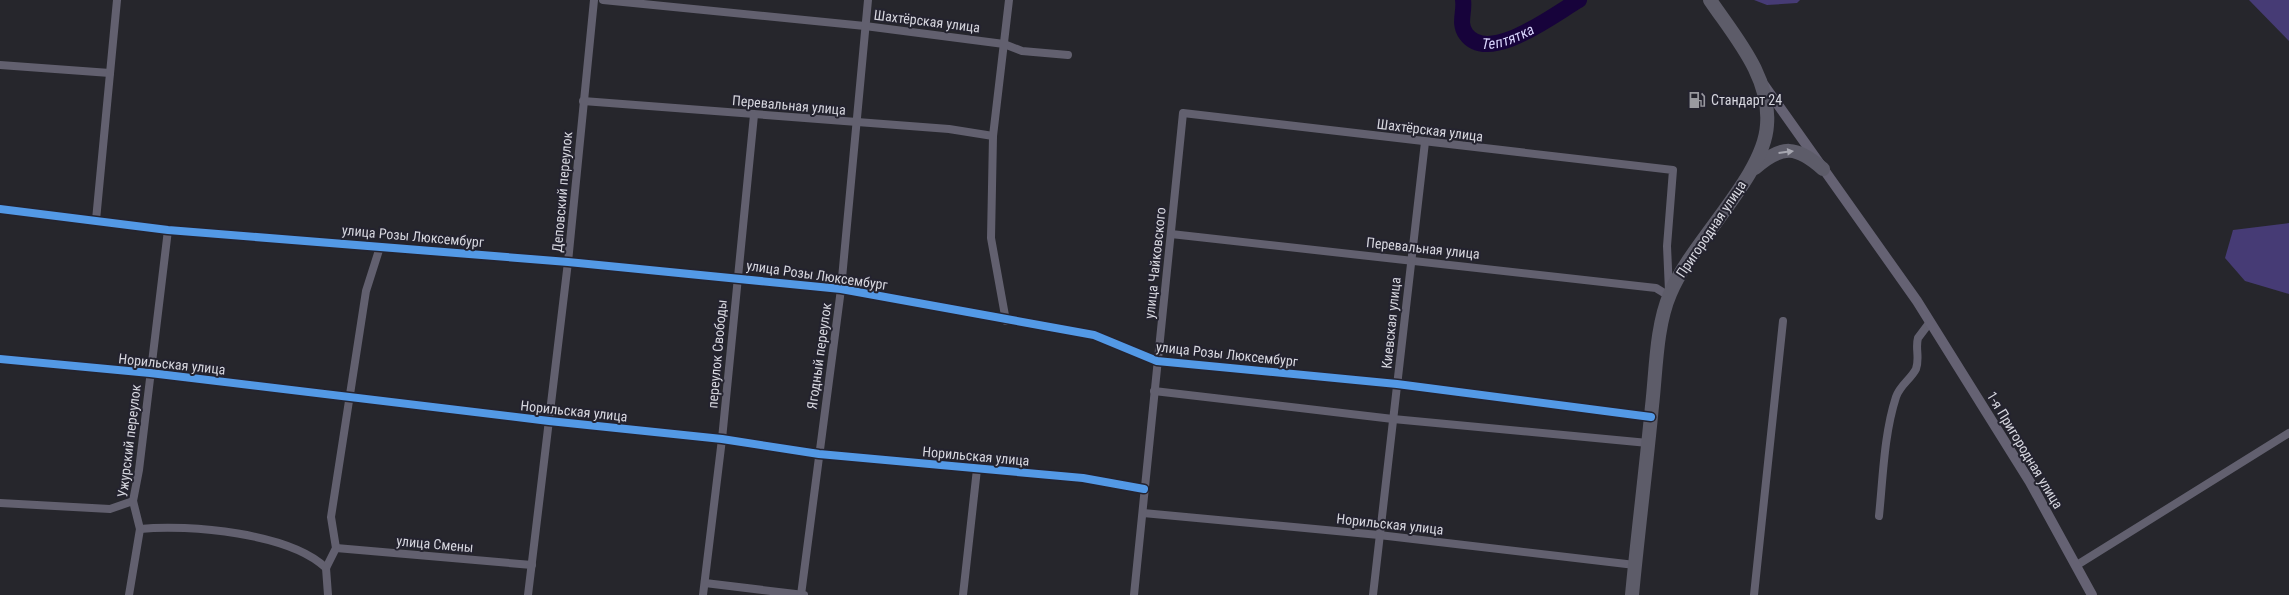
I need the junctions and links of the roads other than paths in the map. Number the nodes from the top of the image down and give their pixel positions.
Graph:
1 (117, 0) edge
2 (594, 0) edge
3 (603, 0) edge
4 (868, 0) edge
5 (1009, 0) edge
6 (1710, 0) edge
7 (865, 26) junction
8 (1004, 44) junction
9 (1068, 55) dead end
10 (0, 64) edge
11 (110, 73) junction
12 (1762, 82) junction
13 (583, 101) junction
14 (1183, 113) joint
15 (754, 115) junction
16 (855, 123) junction
17 (993, 136) junction
18 (1425, 142) junction
19 (1823, 169) junction
20 (1749, 174) junction
21 (0, 209) edge
22 (96, 220) junction
23 (168, 230) junction
24 (1171, 234) junction
25 (380, 246) junction
26 (1411, 259) junction
27 (568, 262) junction
28 (736, 277) junction
29 (841, 289) junction
30 (1669, 296) junction
31 (1006, 321) junction
32 (1783, 321) dead end
33 (1930, 322) junction
34 (0, 359) edge
35 (1156, 361) junction
36 (150, 373) junction
37 (1397, 384) junction
38 (1154, 392) junction
39 (350, 397) junction
40 (1651, 417) junction
41 (1393, 419) junction
42 (549, 421) junction
43 (2289, 433) edge
44 (722, 439) junction
45 (1648, 442) junction
46 (819, 454) junction
47 (977, 469) junction
48 (1144, 489) junction
49 (133, 501) junction
50 (0, 503) edge
51 (1143, 513) junction
52 (1879, 516) dead end
53 (140, 529) junction
54 (1379, 535) junction
55 (336, 548) junction
56 (532, 565) junction
57 (1635, 565) junction
58 (2077, 565) junction
59 (326, 568) junction
60 (705, 583) junction
61 (129, 595) edge
62 (328, 595) edge
63 (528, 595) edge
64 (703, 595) edge
65 (802, 595) edge
66 (963, 595) edge
67 (1134, 595) edge
68 (1373, 595) edge
69 (1632, 595) edge
70 (1754, 595) edge
71 (2092, 595) edge

1 - 11 street
2 - 13 street, Деповский переулок
3 - 7 street, Шахтёрская улица
4 - 7 street, Ягодный переулок
5 - 8 street
6 - 12 highway, Пригородная улица
7 - 8 street, Шахтёрская улица
7 - 16 street, Ягодный переулок
8 - 9 street, Шахтёрская улица
8 - 17 street
10 - 11 street
11 - 22 street
12 - 19 street, 1-я Пригородная улица
12 - 20 highway, Пригородная улица
13 - 15 street, Перевальная улица
13 - 27 street, Деповский переулок
14 - 18 street, Шахтёрская улица
14 - 24 street, улица Чайковского
15 - 16 street, Перевальная улица
15 - 28 street, переулок Свободы
16 - 17 street, Перевальная улица
16 - 29 street, Ягодный переулок
17 - 31 street
18 - 26 street, Киевская улица
18 - 30 street, Шахтёрская улица
20 -> 19 highway
19 - 33 street, 1-я Пригородная улица
20 - 30 highway, Пригородная улица
21 - 22 street, улица Розы Люксембург
22 - 23 street, улица Розы Люксембург
23 - 25 street, улица Розы Люксембург
23 - 36 street, Ужурский переулок
24 - 26 street, Перевальная улица
24 - 35 street, улица Чайковского
25 - 27 street, улица Розы Люксембург
25 - 39 street
26 - 30 street, Перевальная улица
26 - 37 street, Киевская улица
27 - 28 street, улица Розы Люксембург
27 - 42 street, Деповский переулок
28 - 29 street, улица Розы Люксембург
28 - 44 street, переулок Свободы
29 - 31 street, улица Розы Люксембург
29 - 46 street, Ягодный переулок
30 - 40 highway, Пригородная улица
31 - 35 street, улица Розы Люксембург
32 - 70 street
33 - 52 street
33 - 58 street, 1-я Пригородная улица
34 - 36 street, Норильская улица
35 - 37 street, улица Розы Люксембург
35 - 38 street, улица Чайковского
36 - 39 street, Норильская улица
36 - 49 street, Ужурский переулок
37 - 40 street, улица Розы Люксембург
37 - 41 street, Киевская улица
38 - 41 street
38 - 48 street, улица Чайковского
39 - 42 street, Норильская улица
39 - 55 street
40 - 45 highway, Пригородная улица
41 - 45 street
41 - 54 street, Киевская улица
42 - 44 street, Норильская улица
42 - 56 street, Деповский переулок
43 - 58 street
44 - 46 street, Норильская улица
44 - 60 street, переулок Свободы
45 - 57 highway, Пригородная улица
46 - 47 street, Норильская улица
46 - 65 street, Ягодный переулок
47 - 48 street, Норильская улица
47 - 66 street
48 - 51 street, улица Чайковского
49 - 50 street
49 - 53 street, Ужурский переулок
51 - 54 street, Норильская улица
51 - 67 street, улица Чайковского
53 - 59 street
53 - 61 street, Ужурский переулок
54 - 57 street, Норильская улица
54 - 68 street, Киевская улица
55 - 56 street, улица Смены
55 - 59 street
56 - 63 street, Деповский переулок
57 - 69 highway, Пригородная улица
58 - 71 street, 1-я Пригородная улица
59 - 62 street
60 - 64 street, переулок Свободы
60 - 65 street

